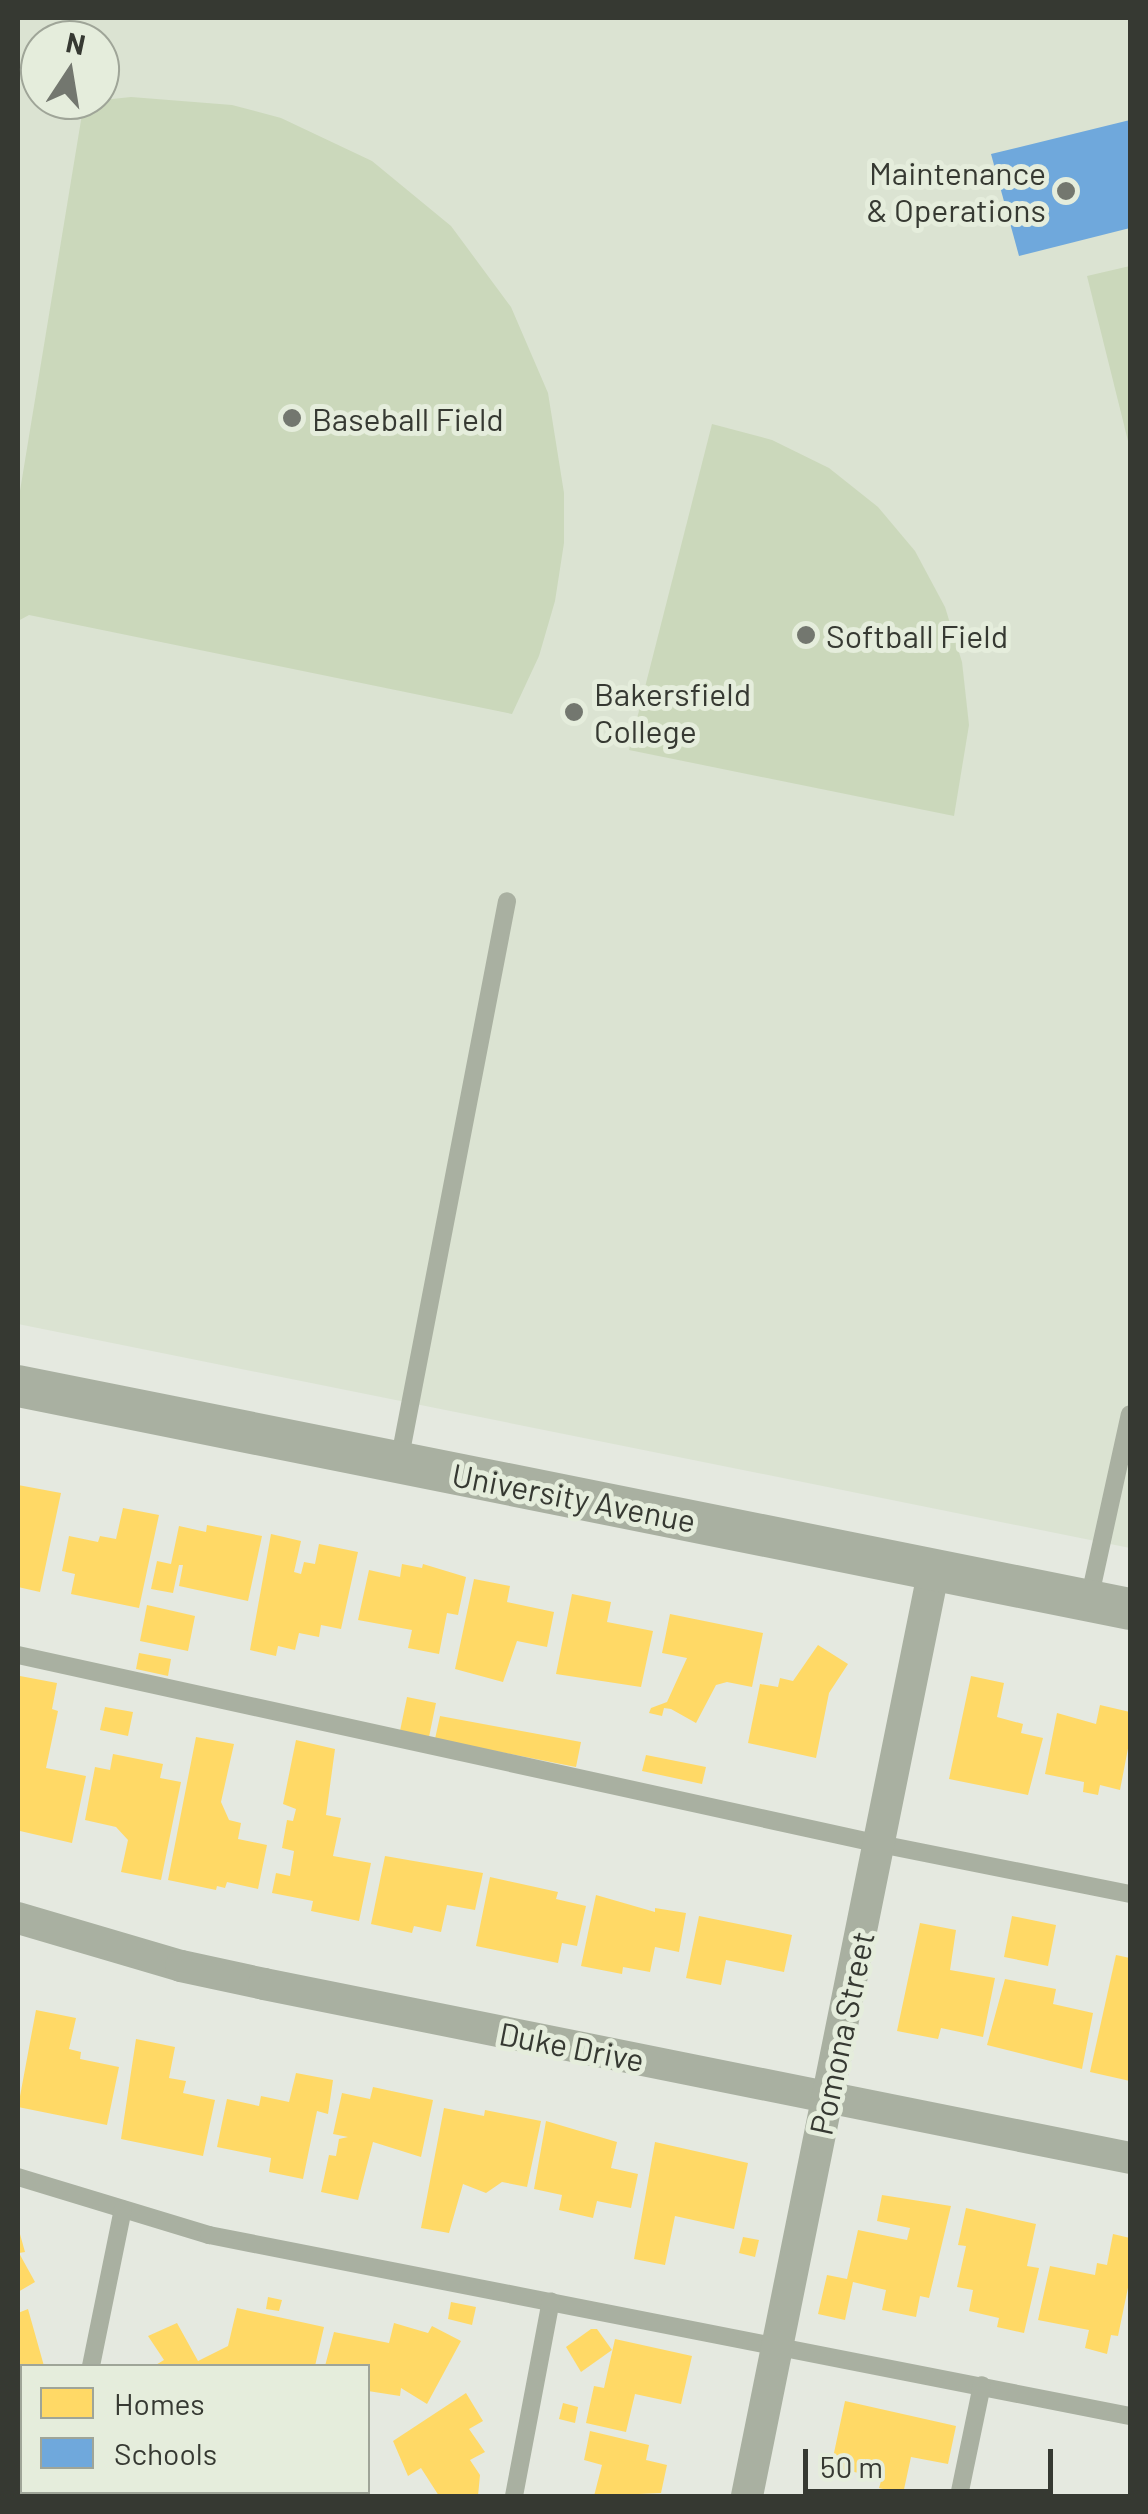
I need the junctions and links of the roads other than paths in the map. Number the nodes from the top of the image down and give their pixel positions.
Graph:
1 (507, 901) dead end
2 (18, 1386) edge
3 (1130, 1414) edge
4 (398, 1462) junction
5 (934, 1569) junction
6 (1089, 1600) junction
7 (1130, 1608) edge
8 (18, 1655) edge
9 (880, 1844) junction
10 (1130, 1894) edge
11 (18, 1918) edge
12 (828, 2097) junction
13 (1130, 2158) edge
14 (18, 2177) edge
15 (123, 2209) junction
16 (551, 2300) junction
17 (778, 2344) junction
18 (91, 2364) edge
19 (982, 2385) junction
20 (1130, 2416) edge
21 (514, 2496) edge
22 (747, 2496) edge
23 (959, 2496) edge

1 - 4 lane
2 - 4 street, University Avenue
3 - 6 lane
4 - 5 street, University Avenue
5 - 6 street, University Avenue
5 - 9 street, Pomona Street
6 - 7 street, University Avenue
8 - 9 lane
9 - 10 lane
9 - 12 street, Pomona Street
11 - 12 street, Duke Drive
12 - 13 street, Duke Drive
12 - 17 street, Pomona Street
14 - 15 lane
15 - 16 lane
15 - 18 lane
16 - 17 lane
16 - 21 lane
17 - 19 lane
17 - 22 street, Pomona Street
19 - 20 lane
19 - 23 lane

